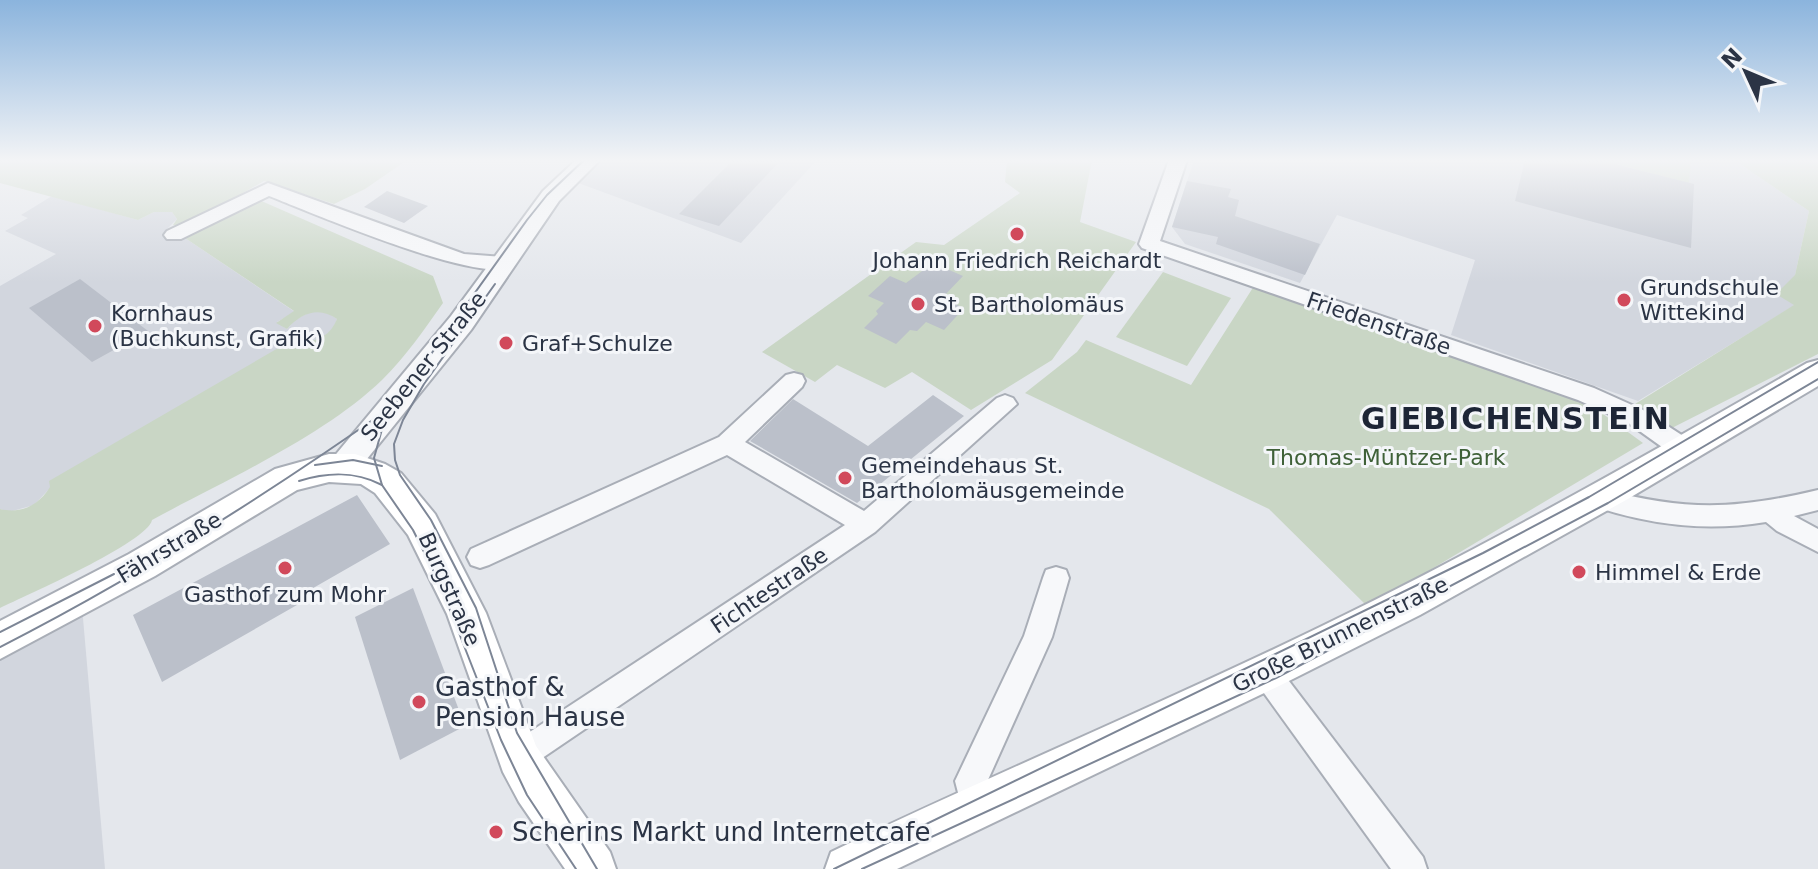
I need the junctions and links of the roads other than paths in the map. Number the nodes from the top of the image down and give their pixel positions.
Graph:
1 (244, 201) edge
2 (299, 201) edge
3 (548, 201) edge
4 (1164, 201) edge
5 (174, 235) dead end
6 (503, 264) junction
7 (1818, 371) edge
8 (794, 381) dead end
9 (1005, 404) dead end
10 (728, 444) junction
11 (1685, 450) junction
12 (343, 467) junction
13 (1602, 499) junction
14 (1818, 500) edge
15 (1772, 512) junction
16 (866, 525) junction
17 (1818, 541) edge
18 (480, 557) dead end
19 (1056, 578) dead end
20 (0, 641) edge
21 (1266, 673) junction
22 (518, 757) junction
23 (975, 805) junction
24 (593, 869) edge
25 (848, 869) edge
26 (1411, 869) edge

1 - 5 street, Seebener Straße
2 - 6 street, Seebener Straße
3 - 6 street, Seebener Straße
4 - 11 street, Friedenstraße
6 - 12 street, Seebener Straße
7 - 11 main road, Große Brunnenstraße
8 - 10 street
9 - 16 street, Fichtestraße
10 - 16 street
10 - 18 street
11 - 13 main road, Große Brunnenstraße
12 - 20 main road, Fährstraße
12 - 22 main road, Burgstraße
13 - 15 street
13 - 21 main road, Große Brunnenstraße
14 - 15 street
15 - 17 street
16 - 22 street, Fichtestraße
19 - 23 street
21 - 23 main road, Große Brunnenstraße
21 - 26 street
22 - 24 main road, Burgstraße
23 - 25 main road, Große Brunnenstraße

